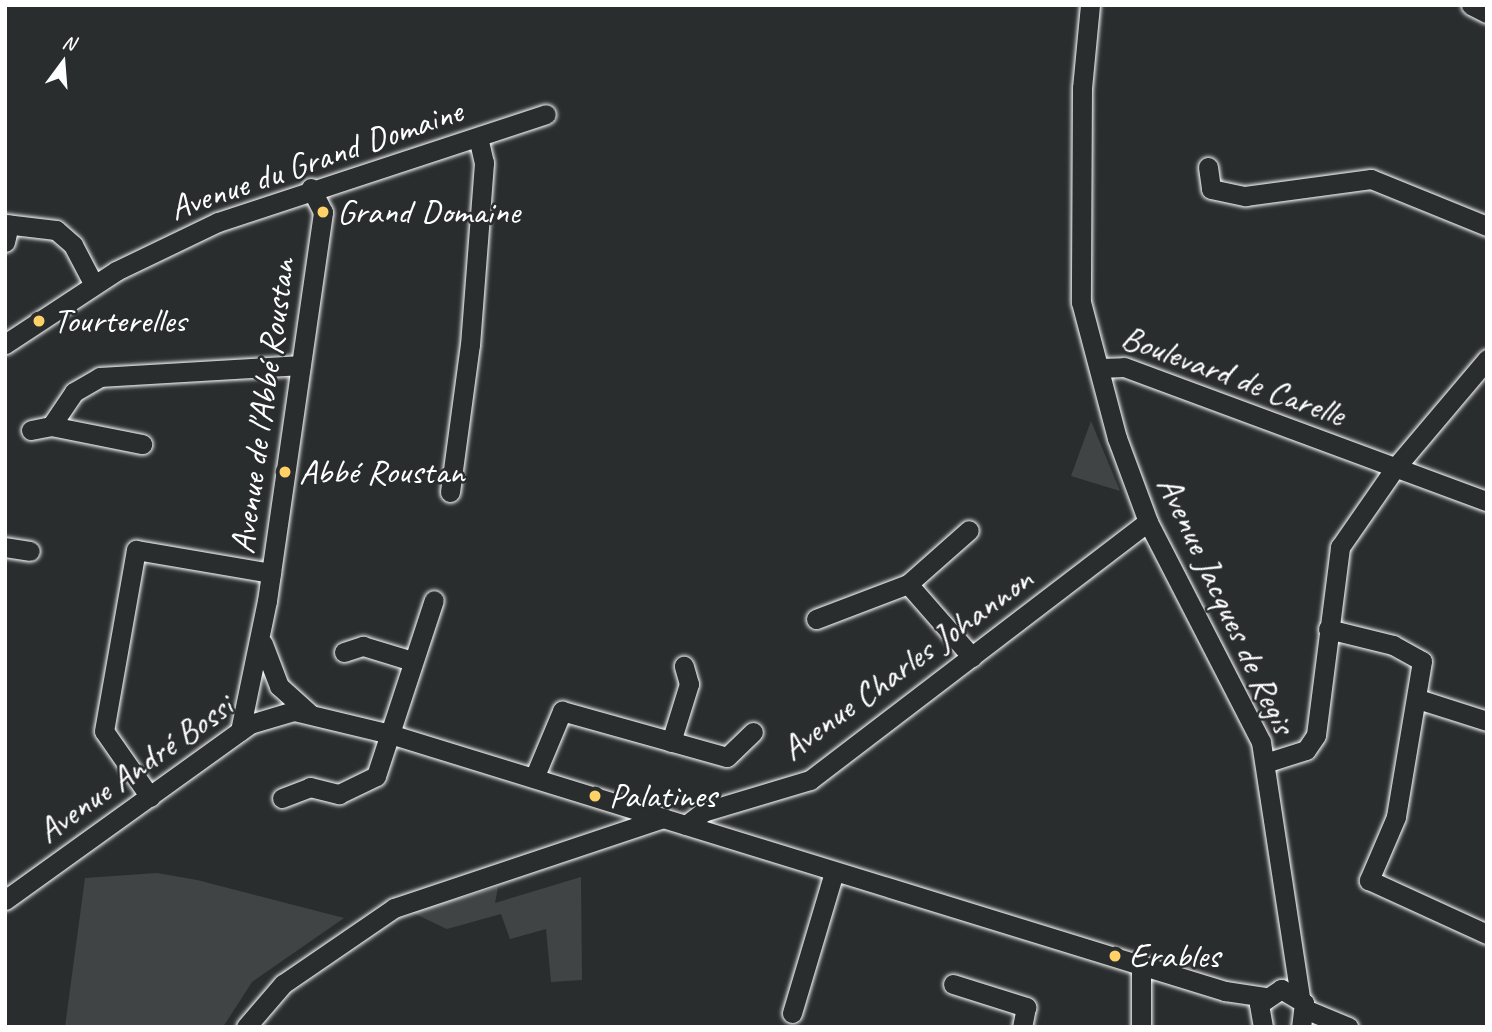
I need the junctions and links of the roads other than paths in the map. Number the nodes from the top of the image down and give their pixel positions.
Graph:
1 (1090, 5) edge
2 (1471, 5) edge
3 (1487, 13) edge
4 (546, 114) dead end
5 (478, 138) junction
6 (1208, 167) dead end
7 (311, 188) junction
8 (1487, 226) edge
9 (7, 230) edge
10 (94, 285) junction
11 (5, 344) edge
12 (1487, 359) edge
13 (301, 365) junction
14 (1099, 368) junction
15 (51, 426) junction
16 (31, 430) dead end
17 (142, 444) dead end
18 (1395, 468) junction
19 (450, 492) dead end
20 (1487, 501) edge
21 (1148, 522) junction
22 (969, 530) dead end
23 (5, 547) edge
24 (30, 551) dead end
25 (271, 573) junction
26 (908, 584) junction
27 (434, 600) dead end
28 (816, 619) dead end
29 (1328, 629) junction
30 (262, 636) junction
31 (344, 652) dead end
32 (972, 657) junction
33 (412, 661) junction
34 (684, 666) dead end
35 (253, 682) junction
36 (279, 686) junction
37 (1419, 699) junction
38 (274, 713) junction
39 (309, 713) junction
40 (1487, 721) edge
41 (240, 731) junction
42 (753, 732) dead end
43 (390, 734) junction
44 (671, 742) junction
45 (1265, 763) junction
46 (534, 778) junction
47 (150, 797) junction
48 (282, 798) dead end
49 (663, 818) junction
50 (686, 825) junction
51 (834, 872) junction
52 (5, 900) edge
53 (1487, 934) edge
54 (1294, 955) junction
55 (1141, 964) junction
56 (953, 984) dead end
57 (1265, 1007) edge
58 (792, 1013) dead end
59 (1302, 1015) edge
60 (1338, 1025) edge
61 (246, 1027) edge
62 (1022, 1027) edge
63 (1141, 1027) edge

1 - 14 street, Boulevard de Carelle
2 - 3 street
4 - 5 street, Avenue du Grand Domaine
5 - 7 street, Avenue du Grand Domaine
5 - 19 street
6 - 8 street
7 - 10 street, Avenue du Grand Domaine
7 - 13 street, Avenue de l'Abbé Roustan
9 - 10 street
10 - 11 street, Avenue du Grand Domaine
12 - 18 street
13 - 15 street
13 - 25 street, Avenue de l'Abbé Roustan
14 - 18 street, Boulevard de Carelle
14 - 21 street, Avenue Jacques de Regis
15 - 16 street
15 - 17 street
18 - 20 street, Boulevard de Carelle
18 - 29 street
21 - 32 street, Avenue Charles Johannon
21 - 45 street, Avenue Jacques de Regis
22 - 26 street
23 - 24 street
25 - 30 street, Avenue de l'Abbé Roustan
25 - 47 street
26 - 28 street
26 - 32 street
27 - 33 street
29 - 37 street
29 - 45 street
30 - 35 street, Avenue de l'Abbé Roustan
30 - 36 street, Avenue de l'Abbé Roustan
31 - 33 street
32 - 50 street, Avenue Charles Johannon
33 - 43 street
34 - 44 street
35 - 38 street
35 - 41 street, Avenue de l'Abbé Roustan
36 - 38 street
36 - 39 street, Avenue de l'Abbé Roustan
37 - 40 street
37 - 53 street
38 - 39 street, Avenue André Bossi
38 - 41 street, Avenue André Bossi
39 - 43 street
41 - 47 street, Avenue André Bossi
42 - 44 street
43 - 46 street
43 - 48 street
44 - 46 street
45 - 54 street, Avenue Jacques de Regis
46 - 49 street
47 - 52 street, Avenue André Bossi
49 - 50 street
49 - 61 street
50 - 51 street
51 - 55 street
51 - 58 street
54 - 57 street
54 - 59 street, Avenue Jacques de Regis
55 - 57 street
55 - 63 street
56 - 62 street
57 - 59 street
59 - 60 street

